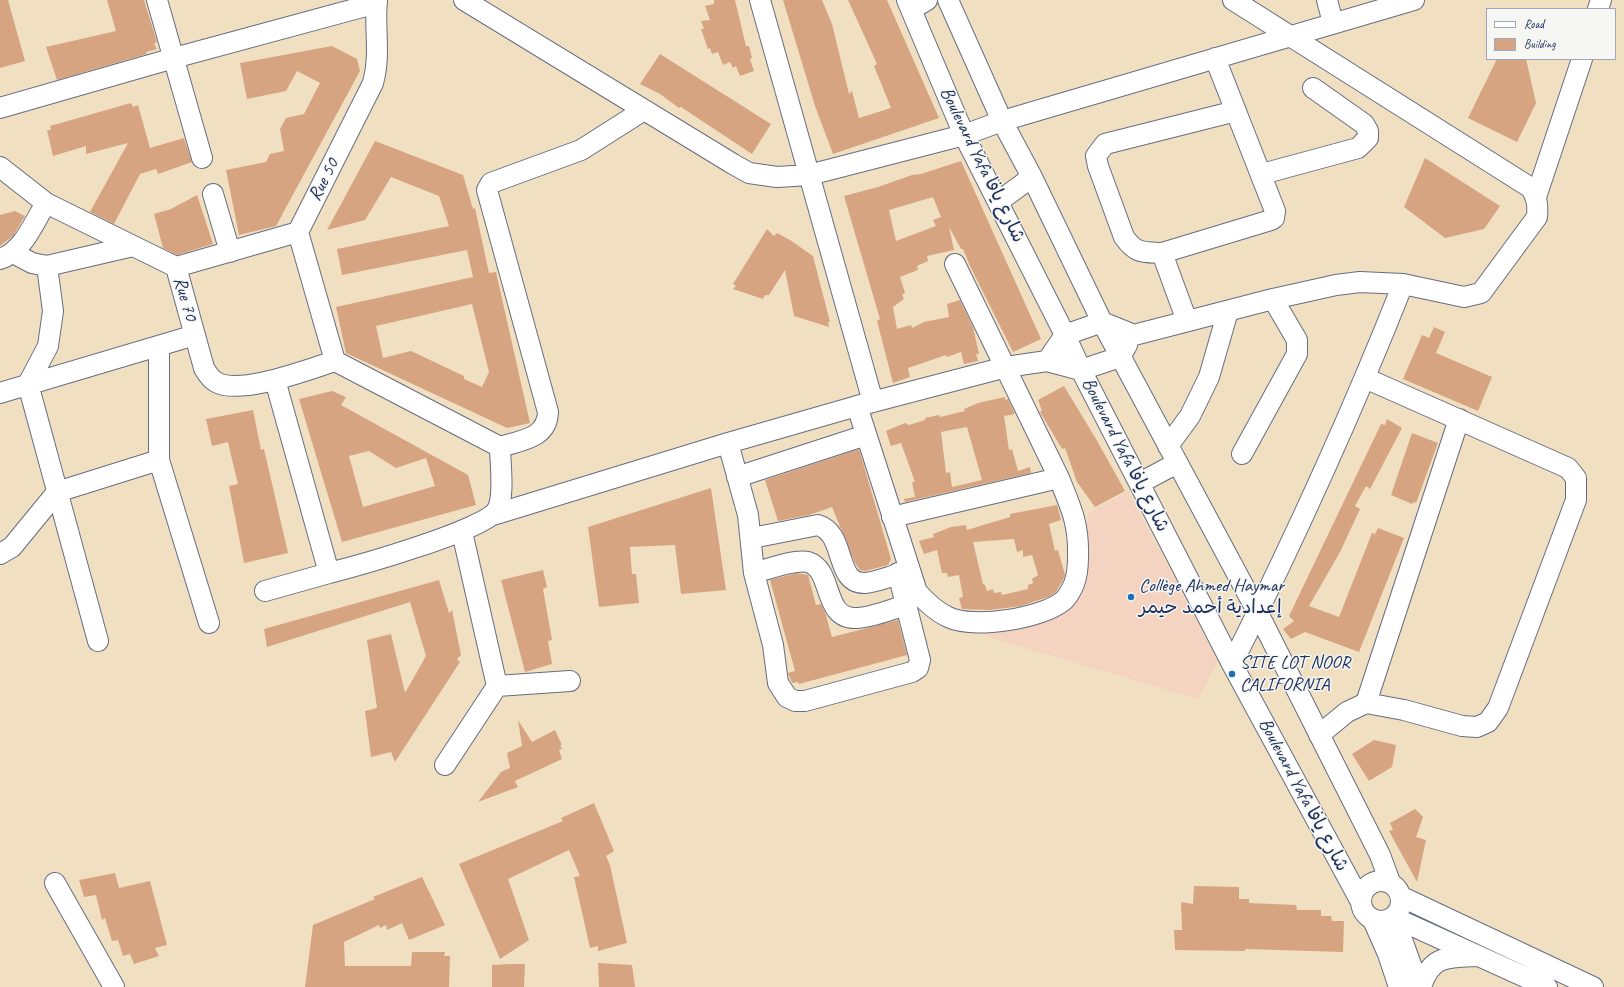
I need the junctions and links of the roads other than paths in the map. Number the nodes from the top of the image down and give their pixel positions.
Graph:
1 (157, 0) edge
2 (464, 0) edge
3 (760, 0) edge
4 (948, 0) edge
5 (1233, 0) edge
6 (1327, 0) edge
7 (1414, 0) edge
8 (377, 2) edge
9 (915, 3) edge
10 (1333, 23) junction
11 (1290, 36) junction
12 (174, 58) junction
13 (1215, 58) junction
14 (1582, 60) edge
15 (1313, 88) dead end
16 (0, 108) edge
17 (644, 110) junction
18 (1236, 111) junction
19 (1002, 120) junction
20 (964, 135) junction
21 (202, 158) dead end
22 (0, 167) edge
23 (1262, 174) junction
24 (809, 175) junction
25 (1032, 177) junction
26 (213, 194) dead end
27 (1536, 197) junction
28 (998, 202) junction
29 (46, 203) junction
30 (298, 232) junction
31 (133, 246) junction
32 (230, 252) junction
33 (1162, 253) junction
34 (6, 256) edge
35 (954, 264) dead end
36 (47, 266) junction
37 (176, 267) junction
38 (1403, 284) junction
39 (1273, 299) junction
40 (1228, 311) junction
41 (1187, 321) junction
42 (1102, 322) junction
43 (195, 335) junction
44 (1065, 335) junction
45 (1134, 335) junction
46 (159, 346) junction
47 (1120, 356) junction
48 (1047, 360) junction
49 (335, 361) junction
50 (1006, 367) junction
51 (1081, 370) junction
52 (1365, 378) junction
53 (274, 380) junction
54 (28, 384) junction
55 (0, 393) edge
56 (861, 405) junction
57 (1459, 419) junction
58 (860, 437) junction
59 (728, 443) junction
60 (1168, 446) junction
61 (500, 447) junction
62 (1242, 454) dead end
63 (159, 460) junction
64 (1177, 463) junction
65 (738, 477) junction
66 (1059, 478) junction
67 (1140, 483) junction
68 (57, 492) junction
69 (493, 515) junction
70 (892, 517) junction
71 (462, 532) junction
72 (752, 538) junction
73 (0, 554) edge
74 (328, 573) junction
75 (754, 573) junction
76 (899, 574) junction
77 (266, 591) dead end
78 (906, 605) junction
79 (1258, 613) junction
80 (209, 623) dead end
81 (98, 641) dead end
82 (1232, 664) junction
83 (570, 681) dead end
84 (497, 686) junction
85 (1366, 703) junction
86 (1319, 735) junction
87 (445, 765) dead end
88 (55, 883) dead end
89 (1396, 890) junction
90 (1361, 902) junction
91 (1387, 919) junction
92 (1480, 956) junction
93 (114, 987) edge
94 (1399, 987) edge
95 (1420, 987) edge
96 (1547, 987) edge
97 (1593, 987) edge

1 - 12 street
2 - 17 street
3 - 24 street
4 - 19 street, Boulevard Yafa شارع يافا
5 - 11 street
6 - 10 street
7 - 10 street
8 - 12 street
8 - 30 street, Rue 50
9 - 20 street, Boulevard Yafa شارع يافا
10 - 11 street
11 - 13 street
11 - 27 street
12 - 16 street
12 - 21 street
13 - 18 street
13 - 19 street
14 - 27 street
15 - 23 street
17 - 24 street
17 - 61 street
18 - 23 street
18 - 33 street
19 - 20 street
19 - 25 street, Boulevard Yafa شارع يافا
20 - 24 street
20 - 28 street, Boulevard Yafa شارع يافا
22 - 29 street, Rue 70
23 - 33 street
24 - 56 street
25 - 28 street
25 - 42 street, Boulevard Yafa شارع يافا
26 - 32 street
27 - 38 street
28 - 44 street, Boulevard Yafa شارع يافا
29 - 31 street, Rue 70
29 - 34 street
30 - 32 street
30 - 49 street
31 - 36 street
31 - 37 street, Rue 70
32 - 37 street
33 - 41 street
34 - 36 street
35 - 50 street
36 - 54 street
37 - 43 street, Rue 70
38 - 39 street
38 - 52 street
39 - 40 street
39 - 62 street
40 - 41 street
40 - 60 street
41 - 45 street
42 - 44 street
42 - 45 street
42 - 47 street, Boulevard Yafa شارع يافا
43 - 46 street
43 - 53 street, Rue 70
44 - 48 street
44 - 51 street, Boulevard Yafa شارع يافا
45 - 47 street
46 - 54 street
46 - 63 street
47 - 51 street
47 - 60 street, Boulevard Yafa شارع يافا
48 - 50 street
48 - 51 street
49 - 53 street, Rue 70
49 - 61 street
50 - 56 street
50 - 66 street
51 - 67 street, Boulevard Yafa شارع يافا
52 - 57 street
52 - 79 street
53 - 74 street
54 - 55 street
54 - 68 street
56 - 58 street
56 - 59 street
56 - 70 street
57 - 85 street
57 - 85 street
58 - 65 street
58 - 76 street
59 - 65 street
59 - 69 street
60 - 64 street, Boulevard Yafa شارع يافا
61 - 69 street
63 - 68 street
63 - 80 street
64 - 67 street
64 - 79 street, Boulevard Yafa شارع يافا
65 - 72 street
66 - 70 street
66 - 70 street
67 - 82 street, Boulevard Yafa شارع يافا
68 - 73 street
68 - 81 street
69 - 71 street
71 - 74 street
71 - 84 street
72 - 75 street
72 - 76 street
74 - 77 street
75 - 78 street
75 - 78 street
76 - 78 street
79 - 82 street
79 - 86 street, Boulevard Yafa شارع يافا
82 - 90 street, Boulevard Yafa شارع يافا
83 - 84 street
84 - 87 street
85 - 86 street
86 - 89 street, Boulevard Yafa شارع يافا
88 - 93 street
89 - 90 street
89 - 91 street
89 - 97 street
90 - 91 street
91 - 92 street
91 - 94 street
91 - 95 street
92 - 95 street
92 - 96 street

